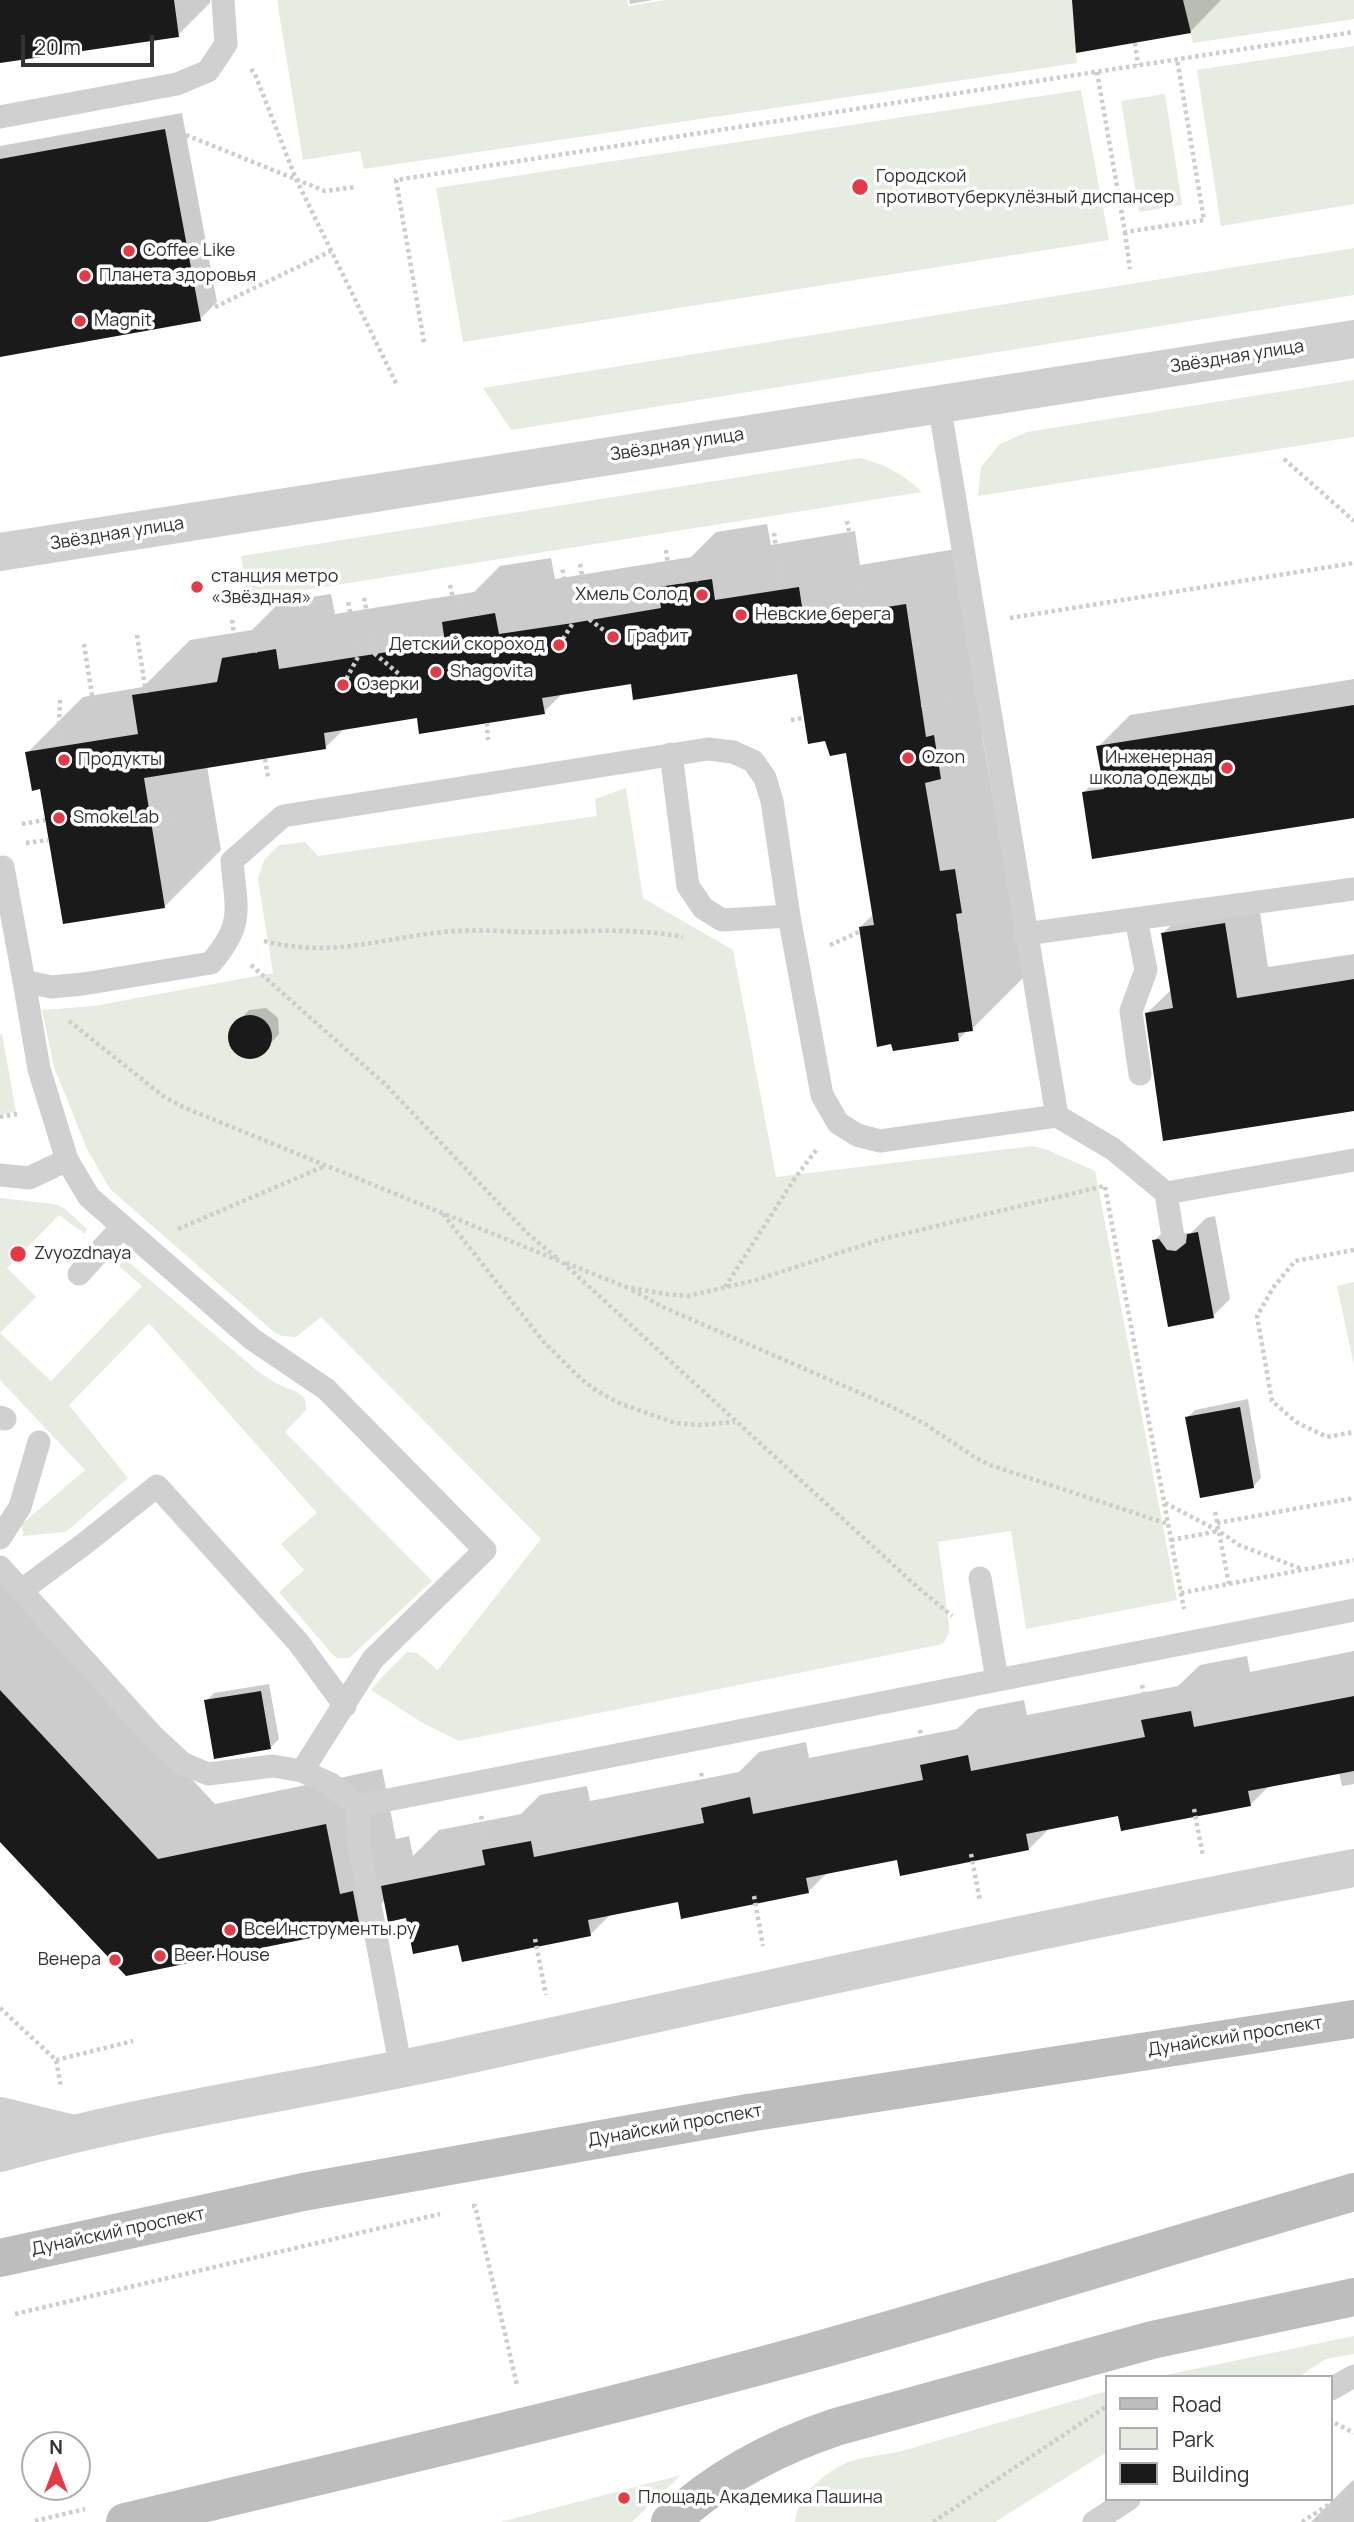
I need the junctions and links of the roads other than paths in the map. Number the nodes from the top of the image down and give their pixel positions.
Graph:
1 (223, 0) edge
2 (0, 117) edge
3 (1354, 339) edge
4 (939, 404) junction
5 (0, 552) edge
6 (671, 754) junction
7 (1, 861) edge
8 (1354, 889) edge
9 (789, 916) junction
10 (1136, 919) junction
11 (1025, 934) junction
12 (24, 981) junction
13 (1140, 1074) dead end
14 (1057, 1116) junction
15 (67, 1160) junction
16 (1354, 1160) edge
17 (0, 1175) edge
18 (1166, 1193) junction
19 (122, 1227) junction
20 (1173, 1237) dead end
21 (79, 1274) dead end
22 (39, 1442) dead end
23 (0, 1538) edge
24 (0, 1567) edge
25 (980, 1578) dead end
26 (22, 1590) junction
27 (1354, 1610) edge
28 (997, 1680) junction
29 (345, 1706) junction
30 (302, 1772) junction
31 (357, 1806) junction
32 (1354, 1868) edge
33 (1354, 2019) edge
34 (401, 2069) junction
35 (0, 2116) edge
36 (68, 2116) junction
37 (0, 2153) edge
38 (1354, 2192) edge
39 (0, 2258) edge
40 (1354, 2297) edge
41 (1354, 2376) edge
42 (1333, 2388) edge
43 (1126, 2501) edge
44 (125, 2522) edge
45 (670, 2522) edge
46 (1094, 2522) edge

1 - 2 lane
3 - 4 street, Звёздная улица
4 - 5 street, Звёздная улица
4 - 11 lane
6 - 9 lane
6 - 9 lane
6 - 12 lane
7 - 12 lane
8 - 10 lane
9 - 14 lane
10 - 11 lane
10 - 13 lane
11 - 14 lane
12 - 15 lane
14 - 18 lane
15 - 17 lane
15 - 19 lane
16 - 18 lane
18 - 20 lane
19 - 21 lane
19 - 29 lane
22 - 23 lane
24 - 26 lane
25 - 28 lane
26 - 29 lane
26 - 30 lane
27 - 28 lane
28 - 31 lane
29 - 30 lane
30 - 31 lane
31 - 34 lane
32 - 34 street
33 - 39 main road, Дунайский проспект, bridge
34 - 36 street
35 - 36 street
36 - 37 street
38 - 44 main road
40 - 45 main road
41 - 42 lane
43 - 46 lane

